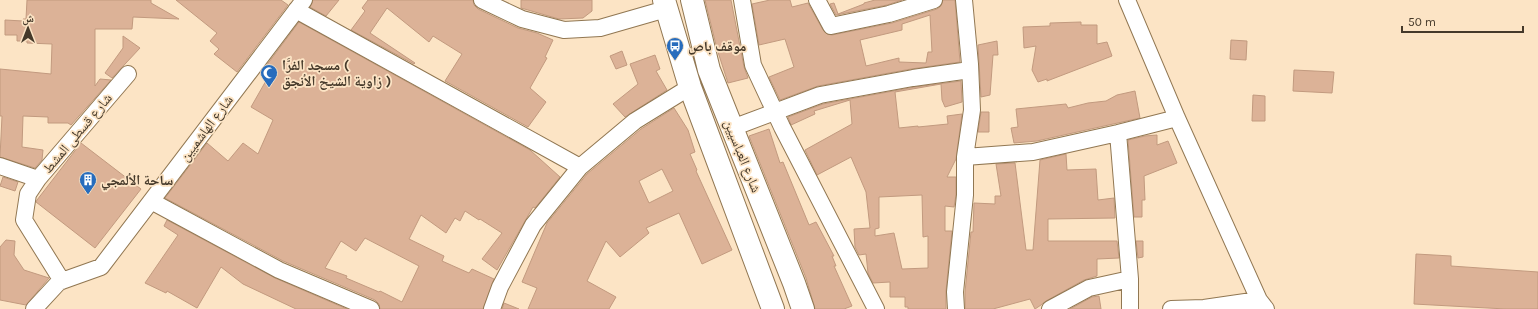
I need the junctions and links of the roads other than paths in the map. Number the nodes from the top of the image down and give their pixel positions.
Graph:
1 (482, 0) edge
2 (692, 0) edge
3 (742, 0) edge
4 (817, 0) edge
5 (934, 0) edge
6 (964, 0) edge
7 (1127, 0) edge
8 (665, 4) edge
9 (300, 5) edge
10 (970, 70) junction
11 (128, 74) dead end
12 (690, 87) junction
13 (775, 112) junction
14 (1177, 118) junction
15 (732, 128) junction
16 (1118, 134) junction
17 (965, 157) junction
18 (0, 166) edge
19 (580, 167) junction
20 (38, 179) junction
21 (151, 201) junction
22 (1130, 279) junction
23 (62, 281) junction
24 (1263, 304) edge
25 (34, 309) edge
26 (371, 309) edge
27 (492, 309) edge
28 (773, 309) edge
29 (803, 309) edge
30 (876, 309) edge
31 (956, 309) edge
32 (1050, 309) edge
33 (1130, 309) edge
34 (1171, 309) edge

1 - 8 street
2 - 15 main road, شارع العباسيين
3 - 13 street
4 - 5 street
6 - 10 street
7 - 14 street
8 - 12 main road, شارع العباسيين
9 - 19 street
9 - 21 street, شارع الهاشميين
10 - 13 street
10 - 17 street
11 - 20 street, شارع قسطى المشط
12 - 19 street
12 - 28 main road, شارع العباسيين
13 - 15 street
13 - 30 street
14 - 16 street
14 - 24 street
15 - 29 main road, شارع العباسيين
16 - 17 street
16 - 22 street
17 - 31 street
18 - 20 street, شارع قسطى المشط
19 - 27 street
20 - 23 street
21 - 23 street, شارع الهاشميين
21 - 26 street
22 - 32 street
22 - 33 street
23 - 25 street, شارع الهاشميين
24 - 34 street

